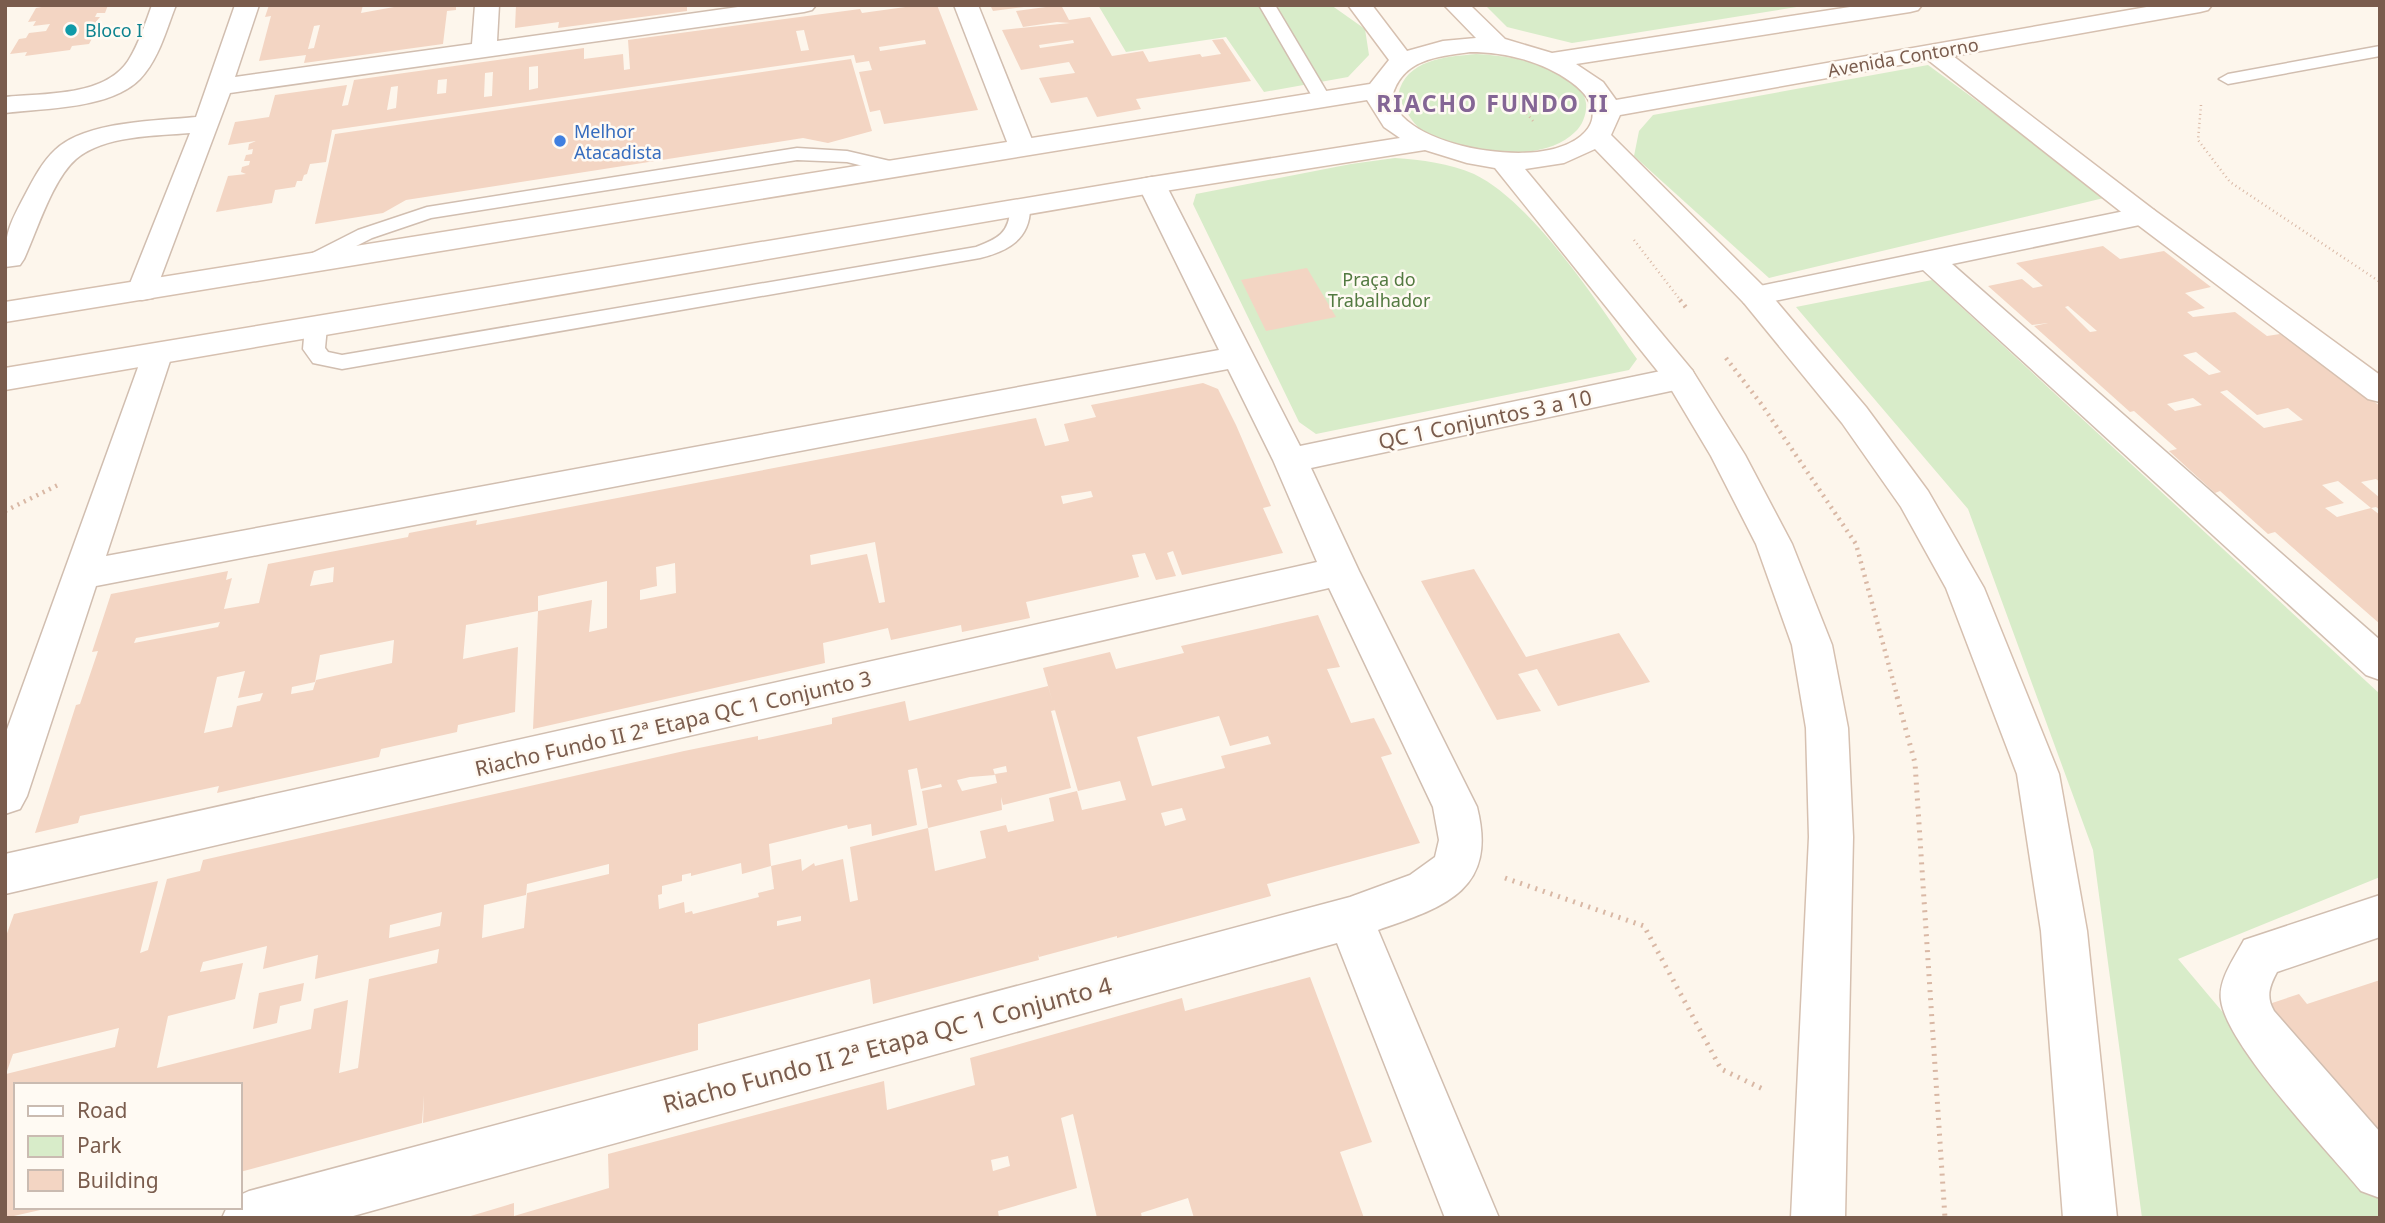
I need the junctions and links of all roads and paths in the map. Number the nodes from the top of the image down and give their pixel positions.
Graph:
1 (164, 5) edge
2 (247, 5) edge
3 (487, 5) edge
4 (804, 5) edge
5 (966, 5) edge
6 (1267, 5) edge
7 (1360, 5) edge
8 (1456, 5) edge
9 (1910, 5) edge
10 (2200, 5) edge
11 (729, 10) edge
12 (1497, 45) junction
13 (484, 51) junction
14 (1932, 51) junction
15 (2380, 51) edge
16 (1402, 61) junction
17 (1551, 61) junction
18 (2228, 79) joint
19 (220, 87) junction
20 (1380, 90) junction
21 (1322, 99) junction
22 (5, 105) edge
23 (1602, 123) junction
24 (207, 124) junction
25 (1426, 142) junction
26 (1022, 147) junction
27 (1504, 161) junction
28 (1152, 186) junction
29 (1020, 208) junction
30 (2144, 216) junction
31 (9, 259) dead end
32 (1929, 260) junction
33 (2380, 282) edge
34 (142, 291) junction
35 (1755, 296) junction
36 (5, 312) edge
37 (316, 327) junction
38 (156, 355) junction
39 (1239, 357) junction
40 (1679, 378) junction
41 (5, 379) edge
42 (2380, 391) edge
43 (1290, 460) junction
44 (1340, 571) junction
45 (81, 575) junction
46 (2380, 664) edge
47 (5, 796) edge
48 (1458, 861) junction
49 (5, 874) edge
50 (2380, 916) edge
51 (1350, 918) junction
52 (1821, 1116) junction
53 (2380, 1172) edge
54 (249, 1218) edge
55 (1472, 1218) edge
56 (1818, 1218) edge
57 (2090, 1218) edge

1 - 22 street
2 - 19 street
3 - 13 street
4 - 11 street
5 - 26 street
6 - 21 lane
7 - 16 street
8 - 12 street
9 - 17 street
10 - 14 street, Avenida Contorno
11 - 13 street
12 - 16 street
12 - 17 street
13 - 19 street
14 - 23 street, Avenida Contorno
14 - 30 street
15 - 18 lane
16 - 20 street
17 - 23 street
18 - 33 path
19 - 24 street
20 - 21 street
20 - 25 street
21 - 26 street
23 - 27 street
23 - 35 street
24 - 31 street
24 - 34 street
25 - 27 street
25 - 28 street
26 - 34 street
27 - 40 street
28 - 29 street
28 - 39 street
29 - 37 street
29 - 37 lane
30 - 32 street
30 - 42 street
32 - 35 street
32 - 46 street
34 - 36 street
35 - 57 street
37 - 38 street
38 - 41 street
38 - 45 street
39 - 43 street
39 - 45 street
40 - 43 street, QC 1 Conjuntos 3 a 10
40 - 52 street
43 - 44 street
44 - 48 street
44 - 49 street, Riacho Fundo II 2ª Etapa QC 1 Conjunto 3
45 - 47 street
48 - 51 street, Riacho Fundo II 2ª Etapa QC 1 Conjunto 4
48 - 52 path
50 - 53 street
51 - 54 street, Riacho Fundo II 2ª Etapa QC 1 Conjunto 4
51 - 55 street
52 - 56 street

